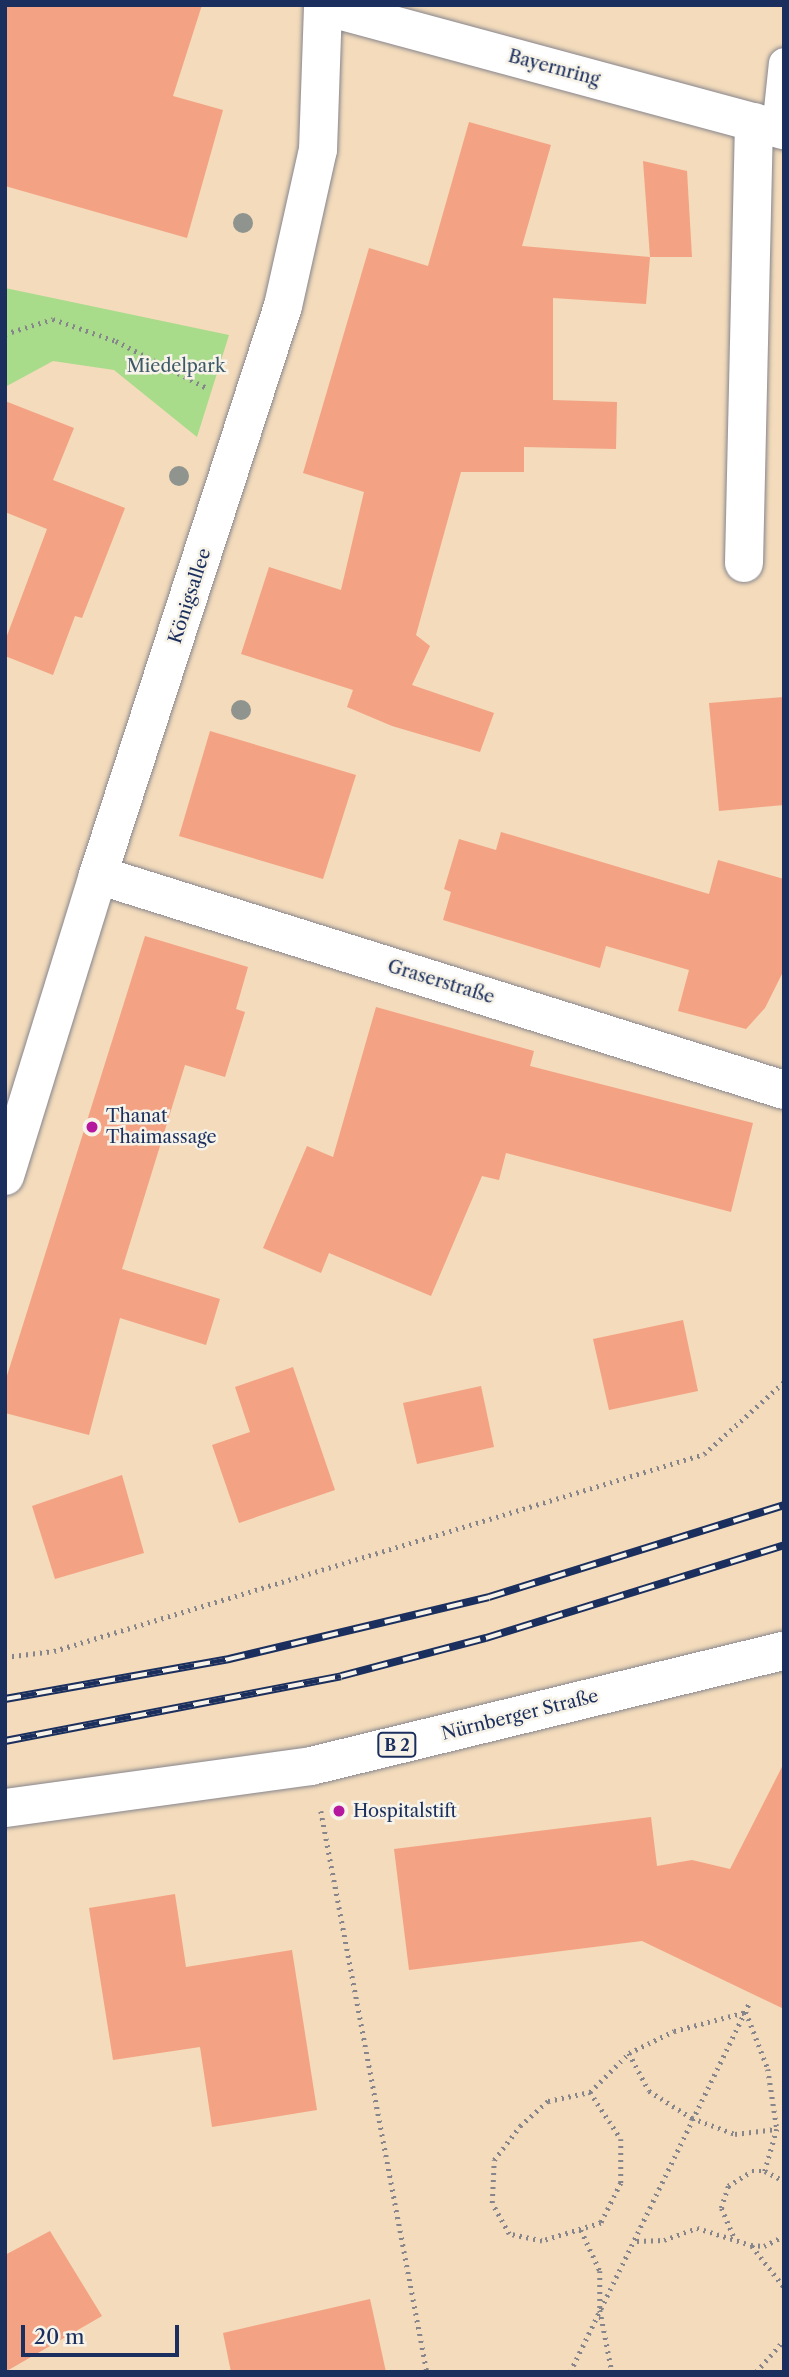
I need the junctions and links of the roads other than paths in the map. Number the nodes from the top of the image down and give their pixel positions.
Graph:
1 (323, 5) edge
2 (784, 63) edge
3 (772, 126) edge
4 (744, 563) dead end
5 (98, 874) junction
6 (784, 1090) edge
7 (5, 1176) edge
8 (784, 1651) edge
9 (5, 1808) edge

1 - 3 street, Bayernring
1 - 5 street, Königsallee
2 - 3 lane
3 - 4 street
5 - 6 street, Graserstraße
5 - 7 street, Königsallee
8 - 9 street, Nürnberger Straße / B 2

